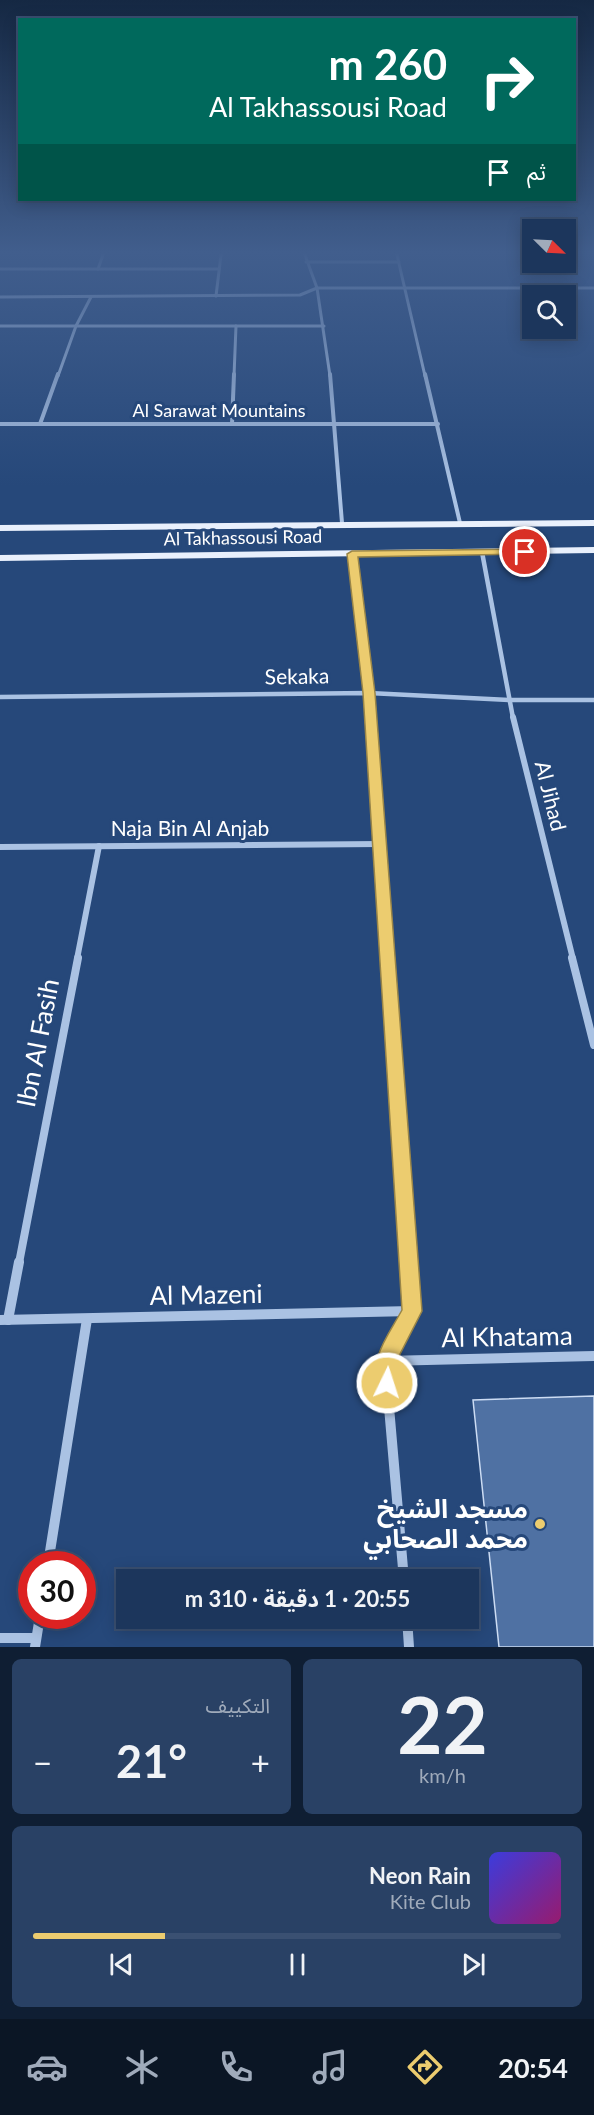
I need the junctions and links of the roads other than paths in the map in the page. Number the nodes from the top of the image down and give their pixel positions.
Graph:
1 (74, 332) edge
2 (236, 332) edge
3 (325, 332) edge
4 (415, 332) edge
5 (0, 424) edge
6 (40, 424) junction
7 (232, 424) junction
8 (438, 424) junction
9 (336, 425) junction
10 (342, 523) junction
11 (460, 523) junction
12 (594, 523) edge
13 (0, 528) edge
14 (594, 550) edge
15 (482, 552) junction
16 (352, 554) junction
17 (0, 558) edge
18 (369, 693) junction
19 (0, 697) edge
20 (509, 700) junction
21 (594, 700) edge
22 (381, 844) junction
23 (99, 846) junction
24 (0, 847) edge
25 (594, 1045) edge
26 (412, 1311) junction
27 (87, 1319) junction
28 (4, 1320) edge
29 (594, 1356) edge
30 (385, 1361) junction
31 (50, 1551) edge
32 (403, 1569) edge
33 (408, 1629) edge
34 (0, 1638) edge
35 (35, 1642) edge
36 (410, 1647) edge

1 - 6 street
2 - 7 street
3 - 9 street
4 - 8 street
5 - 6 street, Al Sarawat Mountains
6 - 7 street, Al Sarawat Mountains
7 - 9 street, Al Sarawat Mountains
8 - 9 street, Al Sarawat Mountains
8 - 11 street
9 - 10 street
10 - 11 main road, Al Takhassousi Road
10 - 13 main road, Al Takhassousi Road
11 - 12 main road, Al Takhassousi Road
14 - 15 main road, Al Takhassousi Road
15 - 16 main road, Al Takhassousi Road
15 - 20 street, Al Jihad
16 - 17 main road, Al Takhassousi Road
16 - 18 street
18 - 19 street, Sekaka
18 - 20 street, Sekaka
18 - 22 street
20 - 21 street, Sekaka
20 - 25 street, Al Jihad
22 - 23 street, Naja Bin Al Anjab
22 - 26 street
23 - 24 street, Naja Bin Al Anjab
23 - 28 street, Ibn Al Fasih
26 - 27 street, Al Mazeni
26 - 30 street
27 - 28 street, Al Mazeni
27 - 31 street
29 - 30 street, Al Khatama
30 - 32 street
33 - 36 street
34 - 35 street

